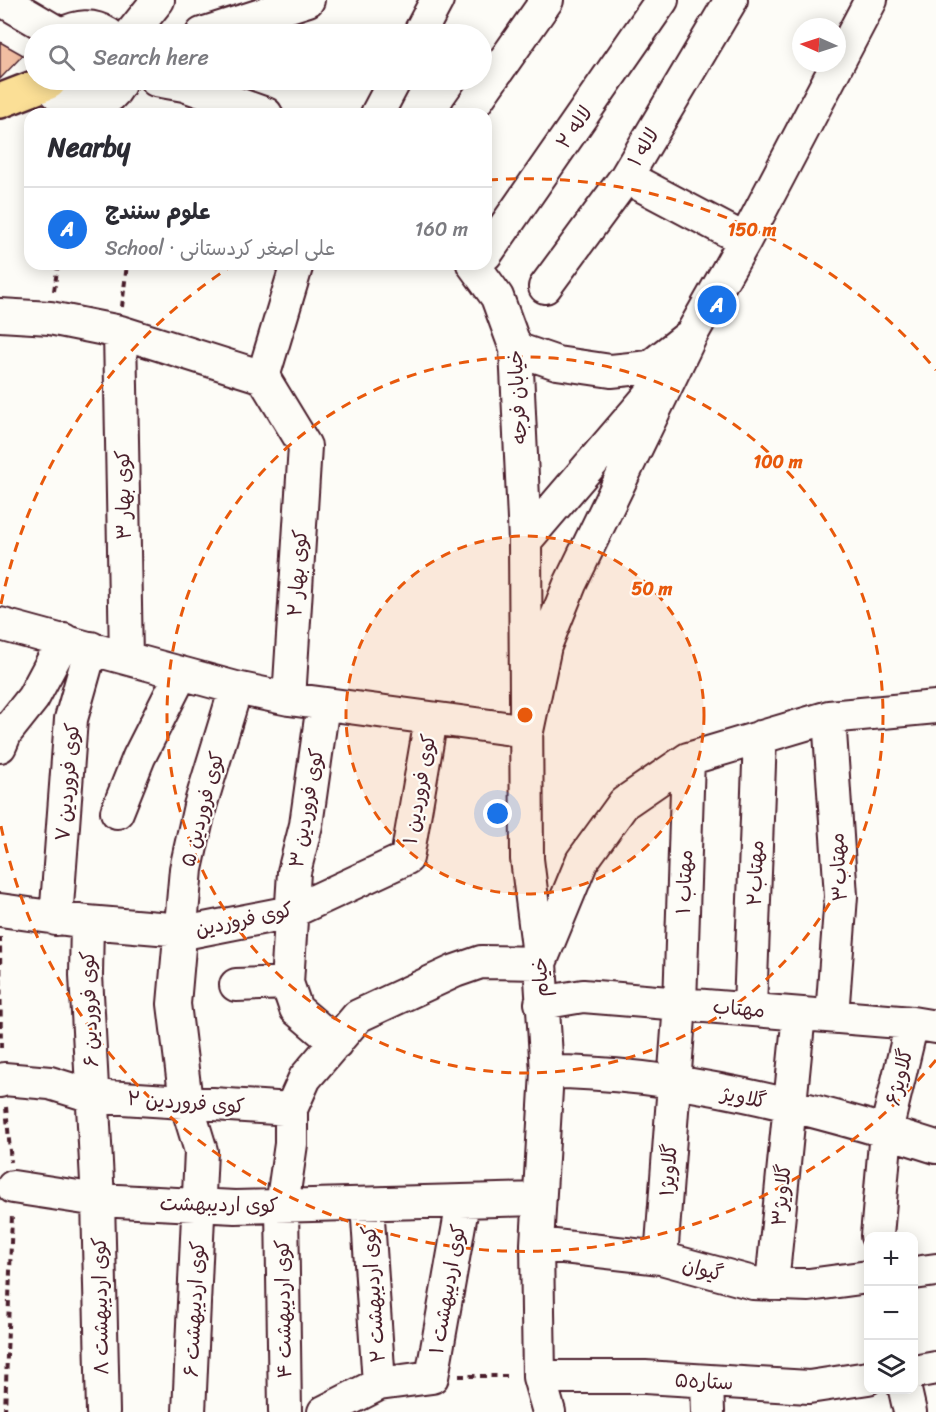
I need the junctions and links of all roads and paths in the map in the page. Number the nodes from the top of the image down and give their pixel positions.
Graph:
1 (2, 0) edge
2 (158, 0) edge
3 (308, 0) edge
4 (437, 0) edge
5 (547, 0) edge
6 (662, 0) edge
7 (731, 0) edge
8 (871, 0) edge
9 (44, 24) edge
10 (139, 24) edge
11 (232, 24) edge
12 (424, 24) edge
13 (492, 78) edge
14 (26, 90) edge
15 (54, 90) edge
16 (115, 90) edge
17 (198, 90) edge
18 (390, 90) edge
19 (484, 90) edge
20 (0, 101) edge
21 (249, 108) edge
22 (380, 108) edge
23 (471, 108) edge
24 (626, 177) junction
25 (745, 240) junction
26 (492, 244) edge
27 (126, 270) edge
28 (295, 270) edge
29 (483, 270) edge
30 (545, 287) dead end
31 (0, 315) edge
32 (120, 332) junction
33 (685, 348) junction
34 (516, 349) junction
35 (263, 377) junction
36 (525, 541) junction
37 (0, 624) edge
38 (78, 644) junction
39 (126, 658) junction
40 (181, 674) junction
41 (236, 688) junction
42 (289, 699) junction
43 (322, 704) junction
44 (936, 707) edge
45 (829, 717) junction
46 (431, 719) junction
47 (527, 731) junction
48 (760, 737) junction
49 (0, 746) edge
50 (688, 759) junction
51 (117, 812) dead end
52 (407, 858) joint
53 (0, 910) edge
54 (291, 912) junction
55 (56, 918) junction
56 (87, 922) junction
57 (179, 931) junction
58 (540, 963) junction
59 (287, 983) junction
60 (236, 985) dead end
61 (541, 1003) junction
62 (680, 1004) junction
63 (750, 1008) junction
64 (799, 1014) junction
65 (832, 1016) junction
66 (924, 1025) edge
67 (336, 1043) junction
68 (547, 1072) junction
69 (2, 1080) edge
70 (674, 1083) junction
71 (92, 1096) junction
72 (186, 1102) junction
73 (789, 1106) junction
74 (291, 1109) junction
75 (886, 1131) junction
76 (936, 1148) edge
77 (13, 1186) junction
78 (539, 1199) junction
79 (98, 1200) junction
80 (463, 1202) junction
81 (367, 1204) junction
82 (199, 1205) junction
83 (282, 1206) junction
84 (877, 1232) edge
85 (537, 1244) junction
86 (661, 1258) junction
87 (936, 1270) edge
88 (918, 1272) edge
89 (864, 1278) edge
90 (772, 1284) junction
91 (936, 1368) edge
92 (918, 1371) edge
93 (432, 1377) junction
94 (539, 1377) junction
95 (864, 1380) edge
96 (379, 1383) junction
97 (906, 1394) edge
98 (708, 1397) edge
99 (811, 1400) edge
100 (5, 1412) edge
101 (103, 1412) edge
102 (189, 1412) edge
103 (285, 1412) edge
104 (324, 1412) edge
105 (549, 1412) edge
106 (910, 1412) edge

1 - 9 street
2 - 10 street
3 - 11 street
4 - 12 street
5 - 13 street
6 - 26 street, لاله ۲
7 - 24 street, لاله ۱
8 - 25 street
14 - 20 main road
15 - 16 street
17 - 21 street
18 - 22 street
19 - 23 street
24 - 25 street
24 - 30 street, لاله ۱
25 - 33 street
27 - 32 path
28 - 35 street
29 - 34 street, خیابان فرجه
31 - 32 street
32 - 35 street
32 - 39 street, کوی بهار ۳
33 - 34 street
33 - 36 street
33 - 47 street
34 - 36 street, خیابان فرجه
35 - 42 street, کوی بهار ۲
36 - 47 street, خیام
37 - 38 street
38 - 39 street
38 - 49 street
38 - 55 street, کوی فروردین ۷
39 - 40 street
40 - 41 street
40 - 51 street
41 - 42 street
41 - 57 street, کوی فروردین ۵
42 - 43 street
43 - 46 street
43 - 54 street, کوی فروردین ۳
44 - 45 street
45 - 48 street
45 - 65 street, مهتاب۳
46 - 47 street
46 - 52 street, کوی فروردین ۱
47 - 58 street, خیام
48 - 50 street
48 - 63 street, مهتاب۲
50 - 58 street
50 - 62 street, مهتاب ۱
52 - 54 street, کوی فروردین
53 - 55 street, کوی فروردین
53 - 69 path
54 - 57 street, کوی فروردین
54 - 59 street
55 - 56 street, کوی فروردین
56 - 57 street, کوی فروردین
56 - 71 street, کوی فروردین ۶
57 - 72 street, کوی فروردین ۵
58 - 61 street, خیام
58 - 67 street
59 - 60 street
59 - 67 street
61 - 62 street, مهتاب
61 - 68 street, خیام
62 - 63 street, مهتاب
62 - 70 street, مهتاب ۱
63 - 64 street, مهتاب
64 - 65 street, مهتاب
64 - 73 street, گلاویژ۳
65 - 66 street, مهتاب
66 - 75 street, گلاویژ۶
67 - 74 street
68 - 70 street, گلاویژ
68 - 78 street, خیام
69 - 71 street, کوی فروردین ۲
69 - 77 path
70 - 73 street, گلاویژ
70 - 86 street, گلاویژ۱
71 - 72 street, کوی فروردین ۲
71 - 79 street, کوی فروردین ۶
72 - 74 street, کوی فروردین ۲
72 - 82 street, کوی اردیبهشت ۶
73 - 75 street, گلاویژ
73 - 90 street, گلاویژ۳
74 - 83 street, کوی اردیبهشت ۴
75 - 76 street, گلاویژ
75 - 84 street, گلاویژ۶
77 - 79 street, کوی اردیبهشت
77 - 100 path
78 - 80 street, کوی اردیبهشت
78 - 85 street, خیام
79 - 82 street, کوی اردیبهشت
79 - 101 street, کوی اردیبهشت ۸
80 - 81 street, کوی اردیبهشت
80 - 93 street, کوی اردیبهشت ۱
81 - 83 street, کوی اردیبهشت
81 - 96 street, کوی اردیبهشت ۲
82 - 83 street, کوی اردیبهشت
82 - 102 street, کوی اردیبهشت ۶
83 - 103 street, کوی اردیبهشت ۴
85 - 86 street, گیوان
85 - 94 street, خیام
86 - 90 street, گیوان
87 - 88 street
89 - 90 street, گیوان
91 - 92 street
93 - 94 path, کوی اردیبهشت ۱
93 - 96 street, کوی اردیبهشت ۱
94 - 98 street, ستاره۵
94 - 105 street, خیام
95 - 99 street, ستاره۵
96 - 104 street, کوی اردیبهشت ۱
97 - 106 street
98 - 99 street, ستاره۵

